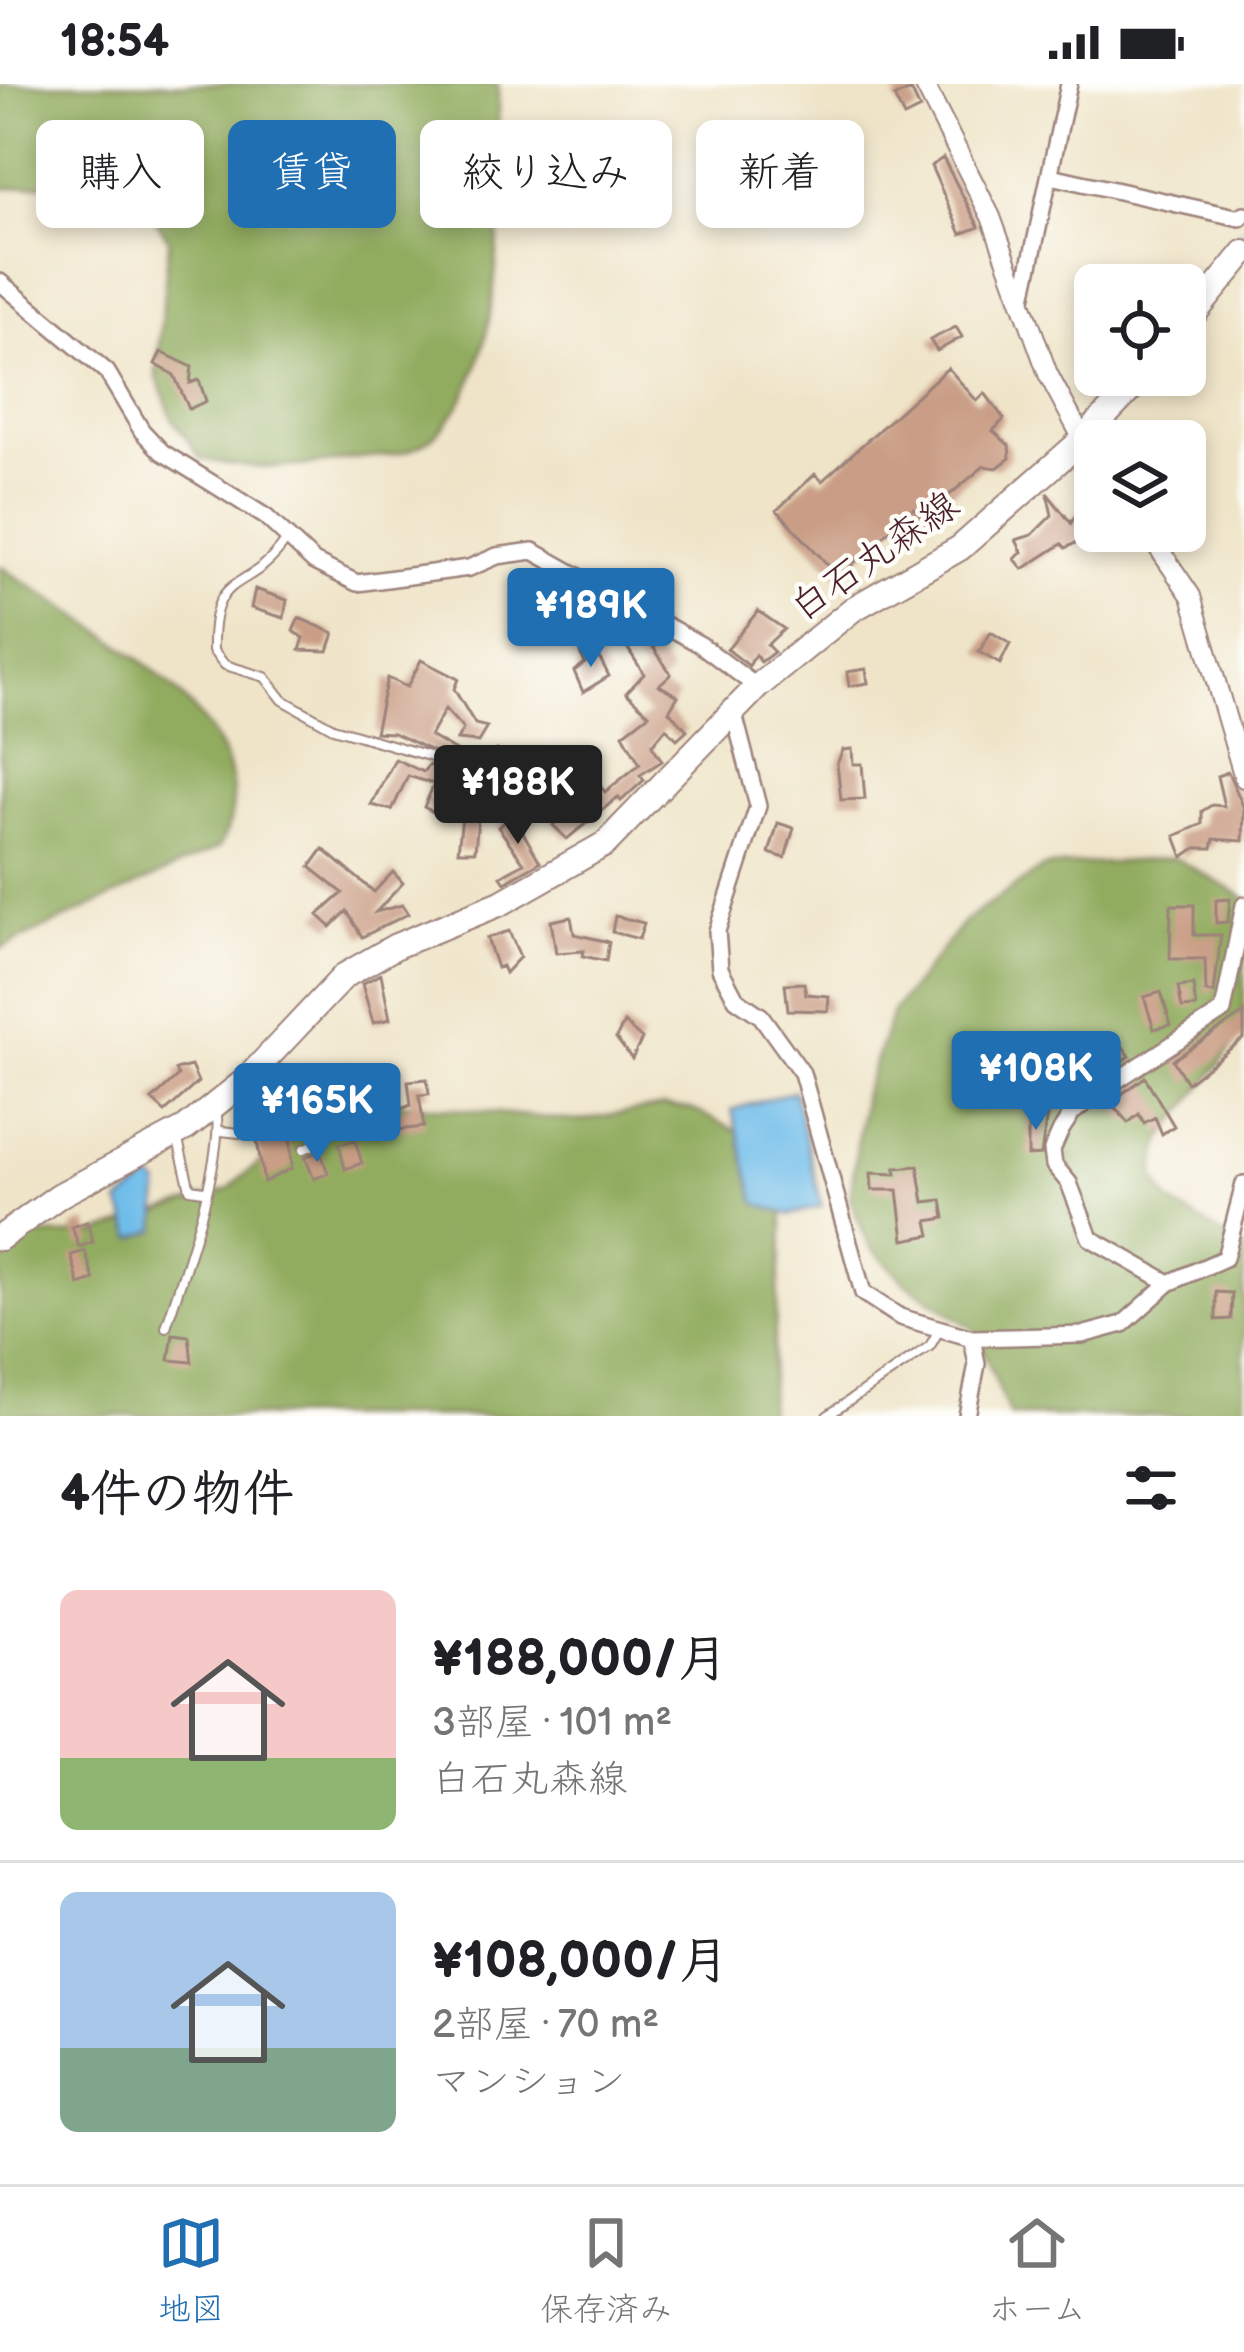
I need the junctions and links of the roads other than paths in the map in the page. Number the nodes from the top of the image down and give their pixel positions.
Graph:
1 (924, 84) edge
2 (1069, 84) edge
3 (1051, 176) junction
4 (1244, 214) edge
5 (1244, 254) edge
6 (0, 282) edge
7 (1206, 300) edge
8 (1022, 303) junction
9 (1074, 422) edge
10 (1074, 462) edge
11 (288, 538) junction
12 (1162, 552) edge
13 (757, 687) junction
14 (734, 714) junction
15 (1244, 778) edge
16 (488, 789) dead end
17 (1244, 904) edge
18 (215, 1105) junction
19 (221, 1131) junction
20 (177, 1132) junction
21 (304, 1149) dead end
22 (1244, 1184) edge
23 (204, 1191) junction
24 (0, 1238) edge
25 (1169, 1283) junction
26 (166, 1327) dead end
27 (940, 1328) junction
28 (972, 1338) junction
29 (827, 1416) edge
30 (967, 1416) edge

1 - 8 street
2 - 3 street
3 - 4 street
3 - 8 street
5 - 7 main road
6 - 11 street
8 - 9 street
10 - 13 main road, 白石丸森線
11 - 13 street
11 - 16 lane
12 - 15 street
13 - 14 main road, 白石丸森線
14 - 18 main road, 白石丸森線
14 - 27 street
17 - 25 street
18 - 19 lane
18 - 20 main road, 白石丸森線
19 - 21 lane
19 - 23 lane
20 - 23 lane
20 - 24 main road, 白石丸森線
22 - 25 street
23 - 26 lane
25 - 28 street
27 - 28 street
27 - 29 lane
28 - 30 street

